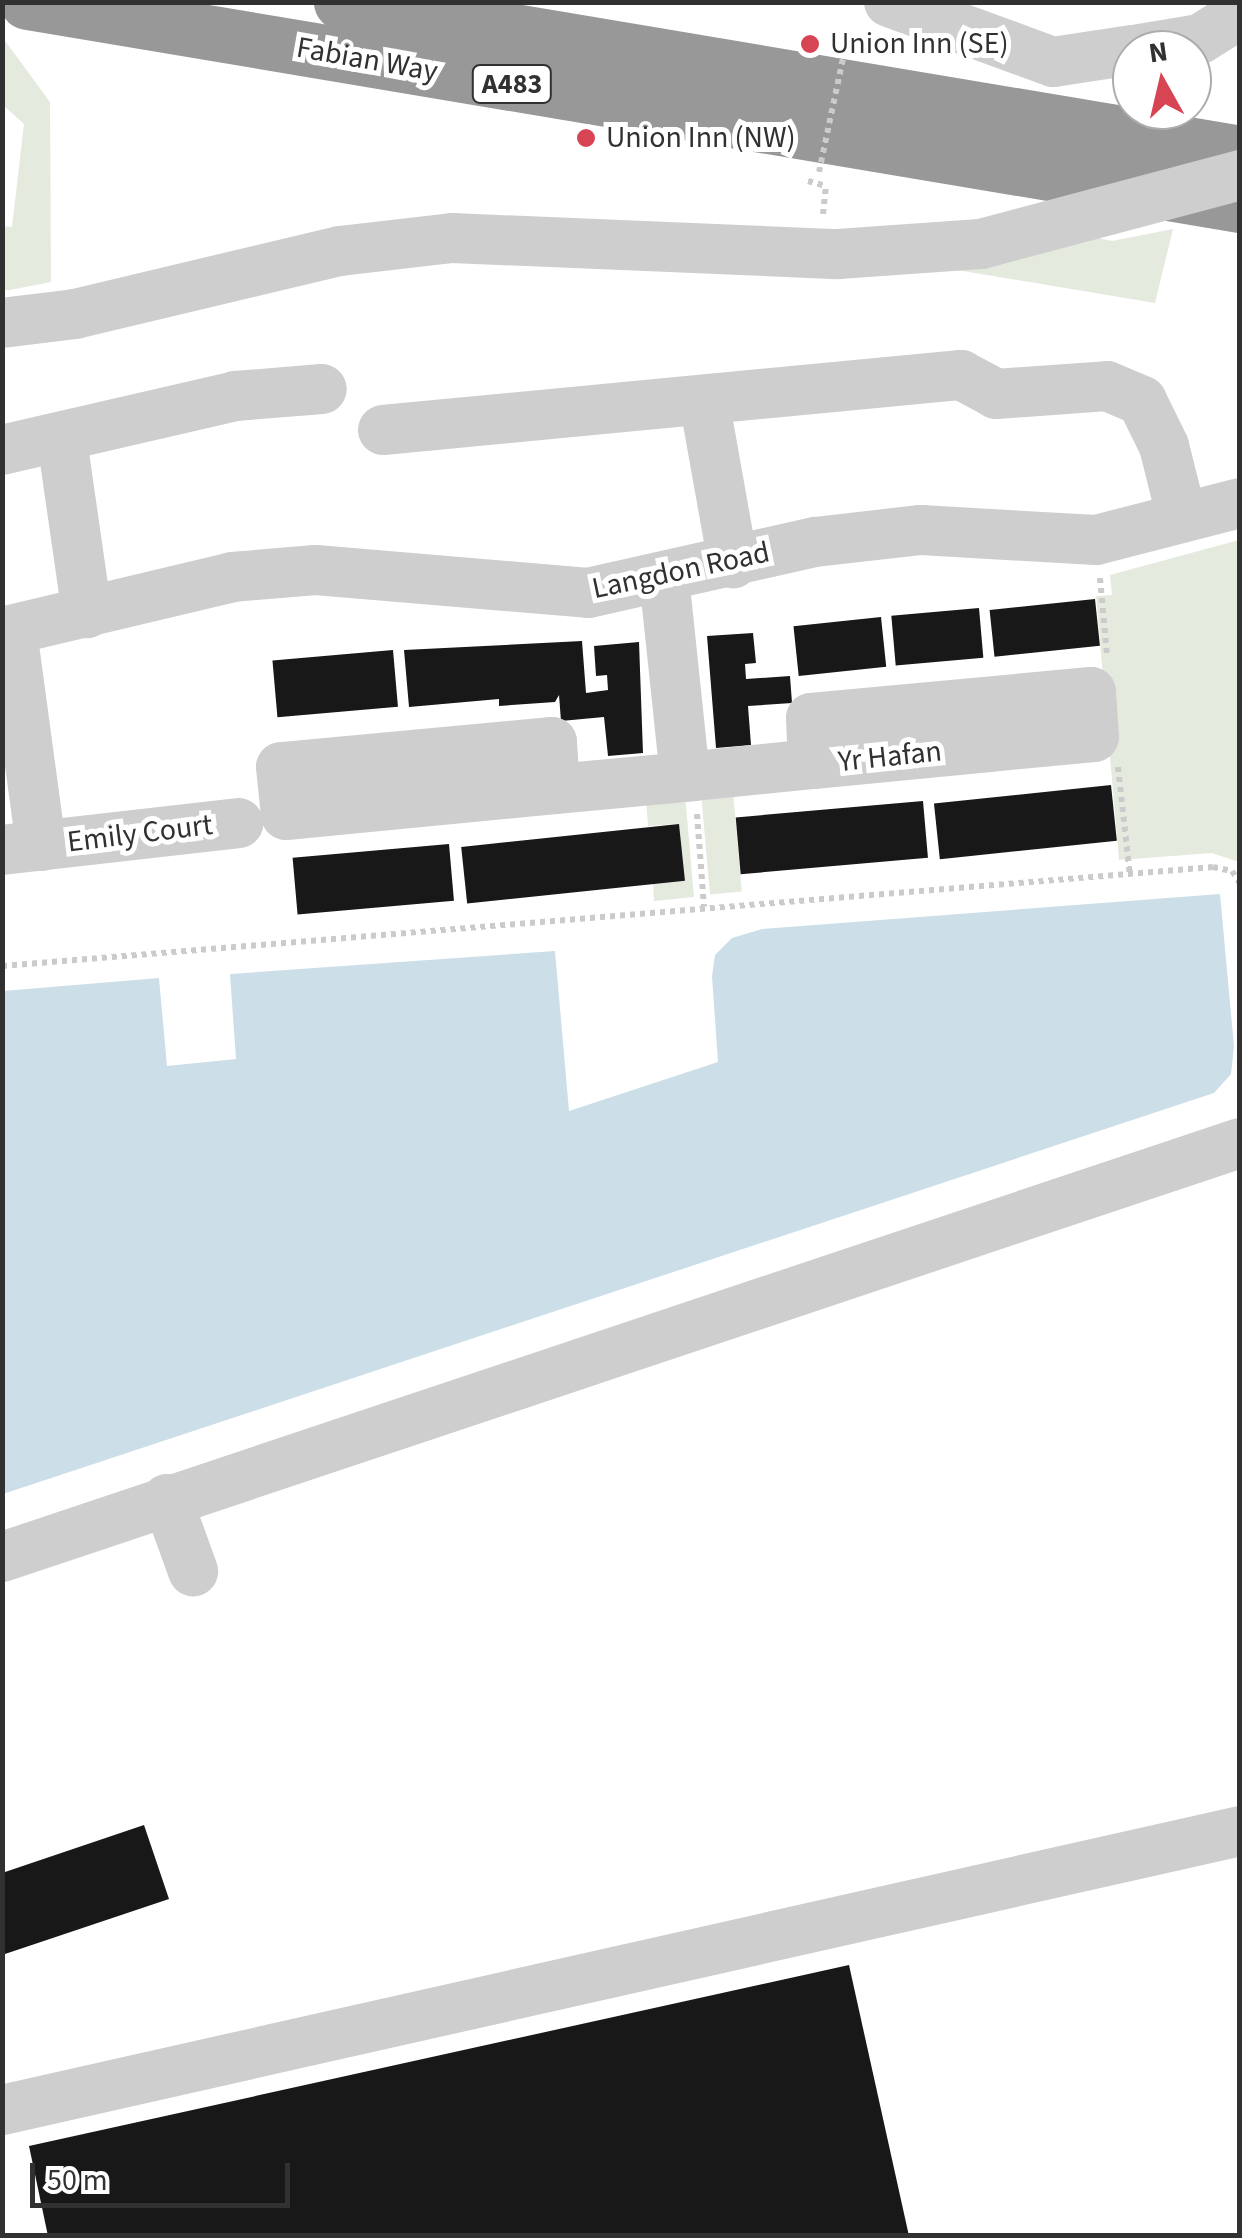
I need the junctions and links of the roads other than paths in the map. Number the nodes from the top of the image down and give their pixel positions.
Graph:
1 (27, 2) edge
2 (342, 2) edge
3 (889, 2) edge
4 (1240, 14) edge
5 (1212, 32) edge
6 (1112, 53) edge
7 (1240, 152) edge
8 (1240, 174) edge
9 (1240, 205) edge
10 (2, 323) edge
11 (322, 388) dead end
12 (704, 400) junction
13 (383, 430) dead end
14 (62, 440) junction
15 (2, 450) edge
16 (1240, 503) edge
17 (1181, 514) junction
18 (733, 563) junction
19 (664, 577) junction
20 (87, 613) junction
21 (7, 632) edge
22 (1094, 737) dead end
23 (689, 776) junction
24 (262, 819) joint
25 (22, 848) edge
26 (1240, 1143) edge
27 (167, 1499) junction
28 (2, 1556) edge
29 (193, 1571) dead end
30 (1240, 1832) edge
31 (2, 2110) edge

1 - 9 highway, Fabian Way / A483
2 - 7 highway, Fabian Way / A483
3 - 6 street
4 - 5 street
8 - 10 street, bridge
11 - 14 street
12 - 13 street
12 - 17 street
12 - 18 street
14 - 15 street
14 - 20 street
16 - 17 street, Langdon Road
17 - 18 street, Langdon Road
18 - 19 street, Langdon Road
19 - 20 street, Langdon Road
19 - 23 street
20 - 21 street, Langdon Road
21 - 25 street, Emily Court
22 - 23 street, Yr Hafan
23 - 24 street, Yr Hafan
24 - 25 street, Emily Court
26 - 27 street
27 - 28 street
27 - 29 street
30 - 31 street

